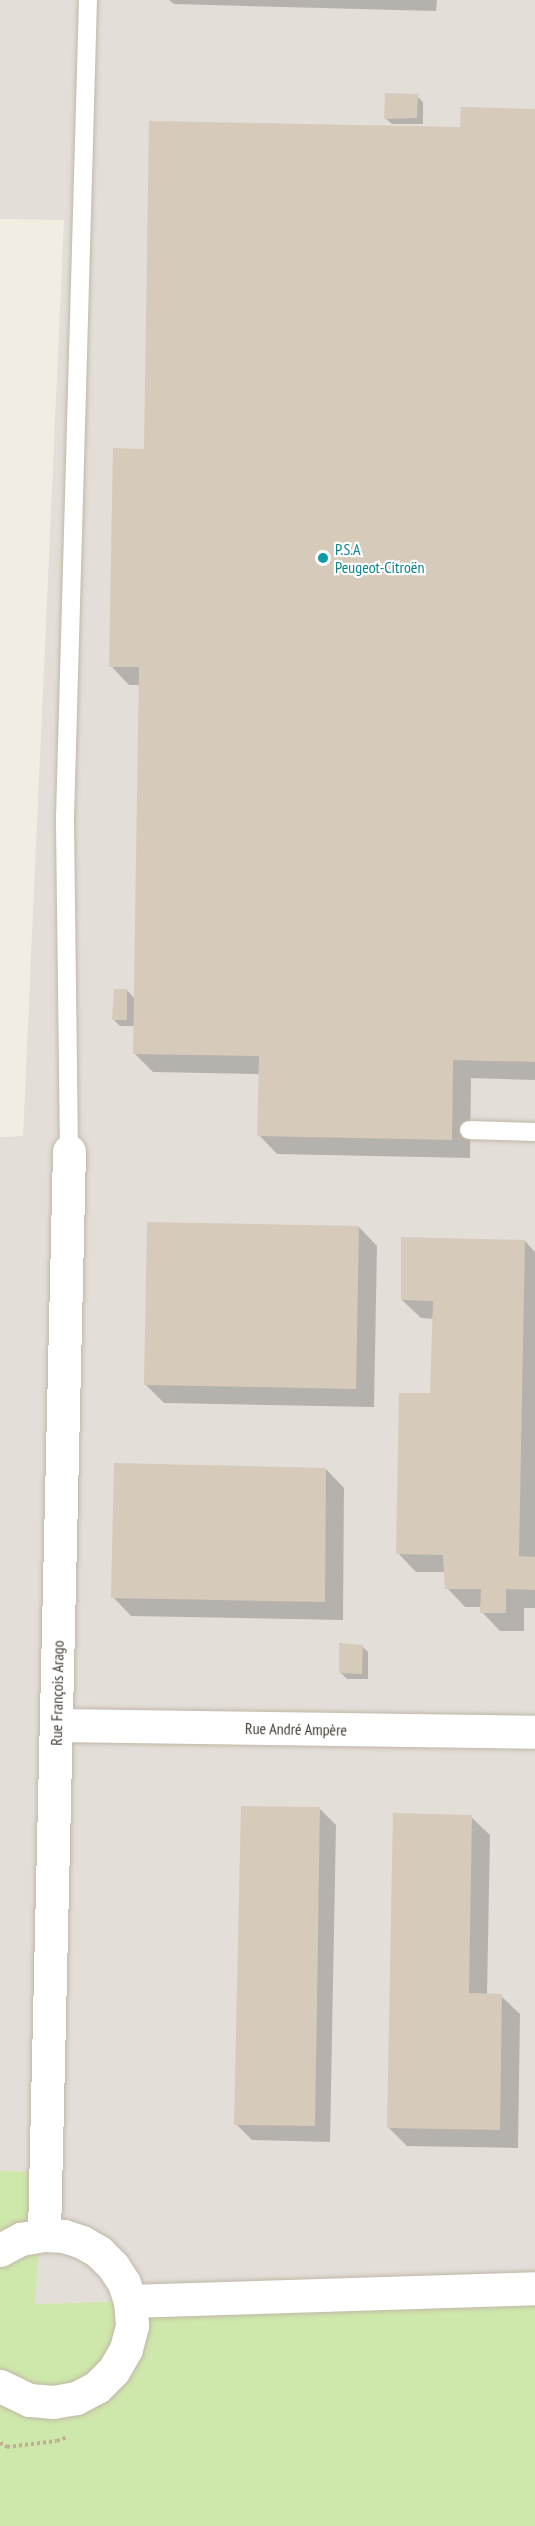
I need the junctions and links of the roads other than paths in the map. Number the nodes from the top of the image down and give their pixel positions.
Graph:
1 (87, 0) edge
2 (469, 1130) dead end
3 (535, 1132) edge
4 (69, 1151) joint
5 (56, 1725) junction
6 (535, 1732) edge
7 (44, 2235) junction
8 (0, 2250) edge
9 (535, 2288) edge
10 (130, 2301) junction
11 (0, 2386) edge

1 - 4 lane
2 - 3 lane
4 - 5 street, Rue François Arago
5 - 6 street, Rue André Ampère
5 - 7 street, Rue François Arago
7 - 8 street
7 - 10 street
9 - 10 street
10 - 11 street

